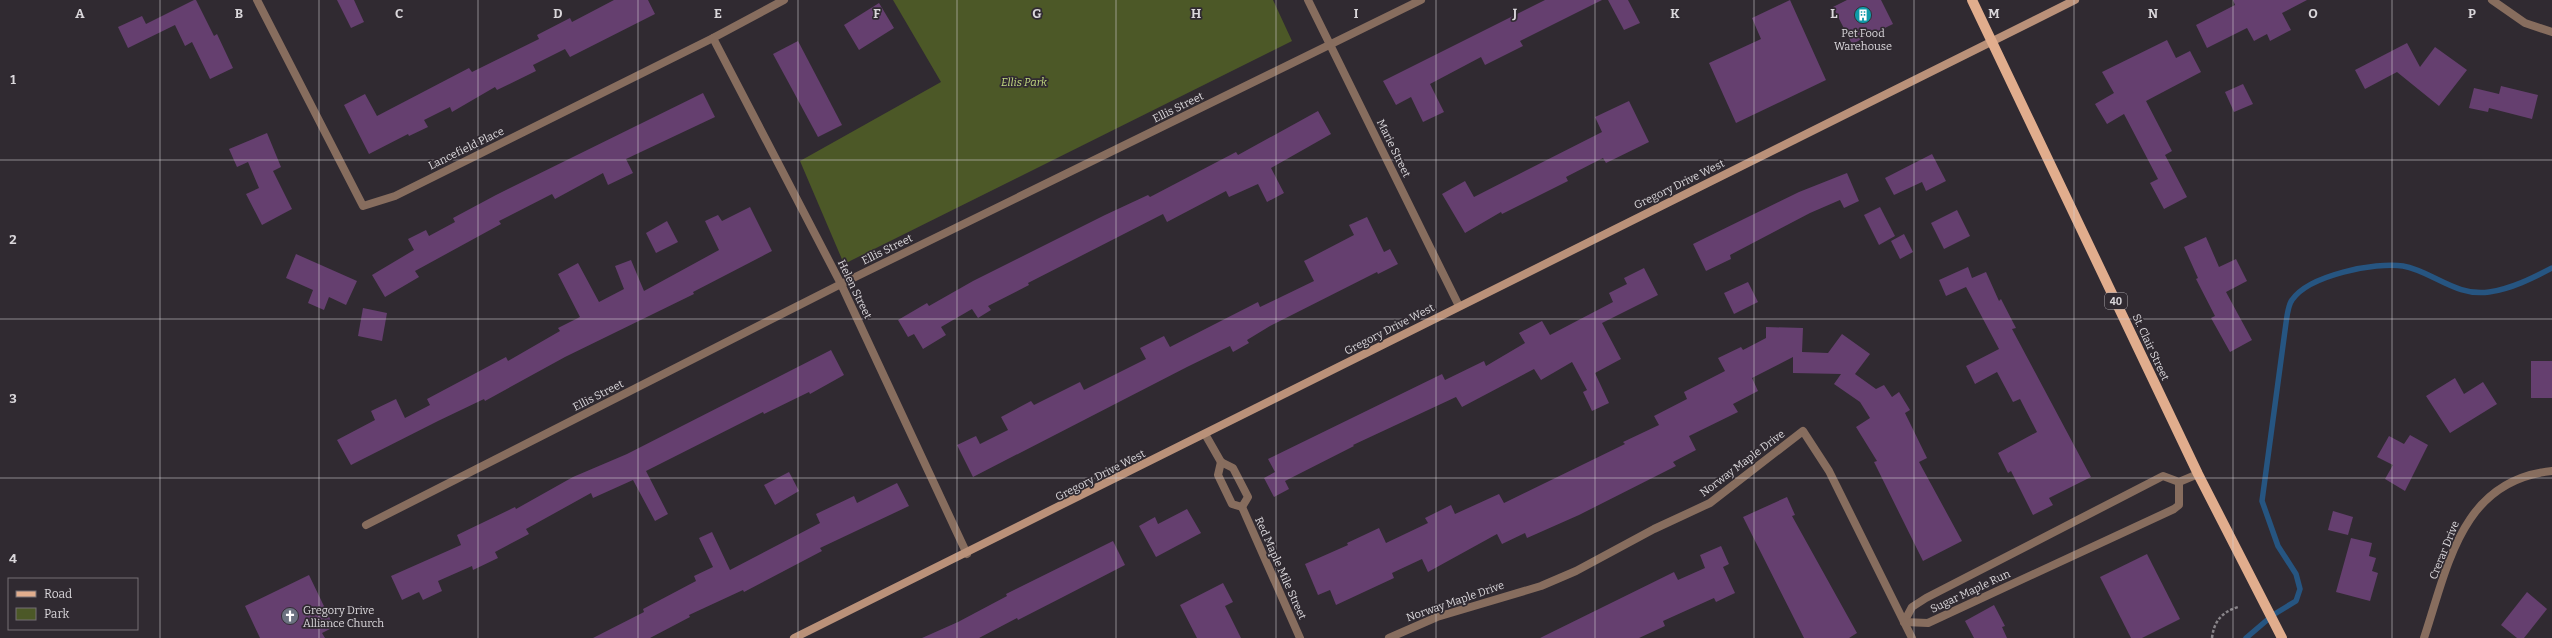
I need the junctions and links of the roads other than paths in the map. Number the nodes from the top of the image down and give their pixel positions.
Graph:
1 (257, 0) edge
2 (784, 0) edge
3 (1308, 0) edge
4 (1421, 0) edge
5 (1972, 0) edge
6 (2075, 0) edge
7 (2492, 0) edge
8 (2552, 32) edge
9 (713, 38) junction
10 (1994, 41) junction
11 (1331, 44) junction
12 (841, 284) junction
13 (1458, 306) junction
14 (1205, 434) junction
15 (1221, 462) junction
16 (2552, 471) edge
17 (2198, 474) junction
18 (2178, 482) junction
19 (1242, 507) junction
20 (366, 525) dead end
21 (966, 554) junction
22 (1904, 622) junction
23 (794, 638) edge
24 (1300, 638) edge
25 (1389, 638) edge
26 (1912, 638) edge
27 (2282, 638) edge
28 (2424, 638) edge

1 - 9 street, Lancefield Place
2 - 9 street, Lancefield Place
3 - 11 street, Marie Street
4 - 11 street, Ellis Street
5 - 10 main road, St. Clair Street / 40
6 - 10 street, Gregory Drive West
7 - 8 street
9 - 12 street, Helen Street
10 - 13 street, Gregory Drive West
10 - 17 main road, St. Clair Street / 40
11 - 12 street, Ellis Street
11 - 13 street, Marie Street
12 - 20 street, Ellis Street
12 - 21 street, Helen Street
13 - 14 street, Gregory Drive West
14 - 15 street
14 - 21 street, Gregory Drive West
15 - 19 street, Red Maple Mile Street
15 - 19 street
16 - 28 street, Crerar Drive
17 - 18 street
17 - 27 main road, St. Clair Street / 40
18 - 22 street, Sugar Maple Run
18 - 22 street, Sugar Maple Run
19 - 24 street, Red Maple Mile Street
21 - 23 street, Gregory Drive West
22 - 25 street, Norway Maple Drive
22 - 26 street, Norway Maple Drive

